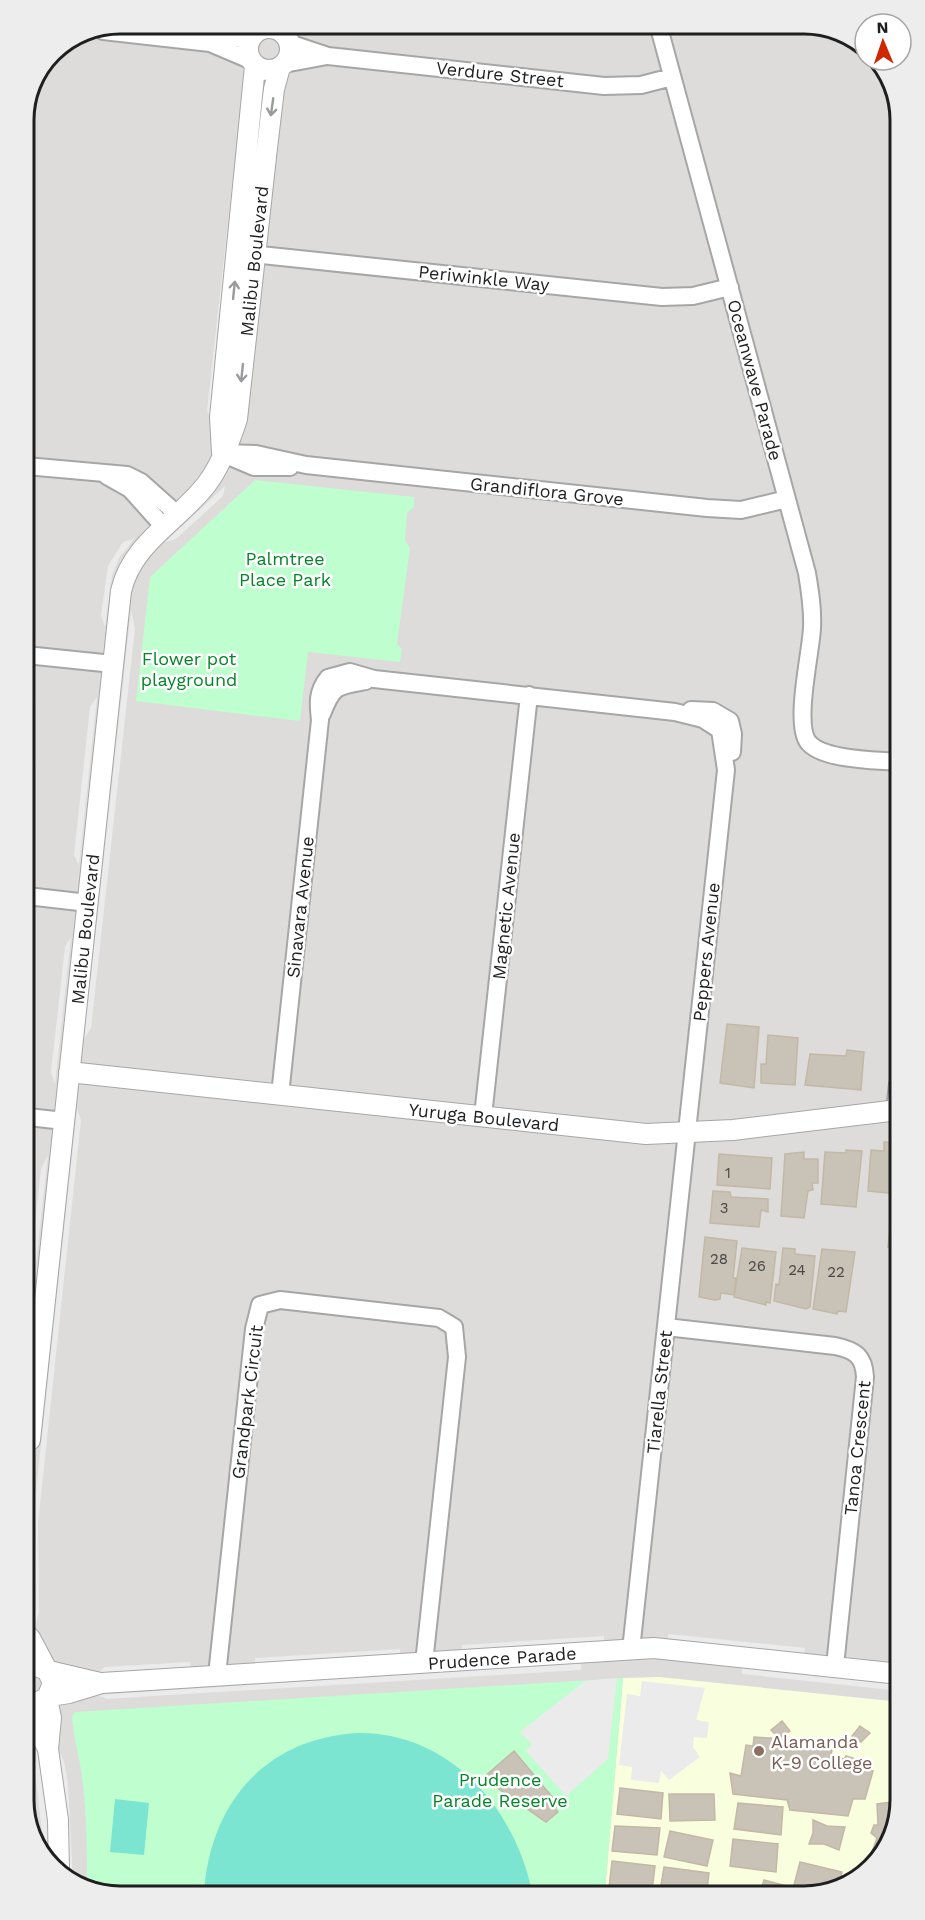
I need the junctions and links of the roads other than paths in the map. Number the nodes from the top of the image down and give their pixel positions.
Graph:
1 (131, 34) edge
2 (244, 34) edge
3 (254, 34) edge
4 (286, 35) edge
5 (661, 35) edge
6 (210, 43) junction
7 (328, 56) junction
8 (253, 63) junction
9 (282, 66) junction
10 (672, 76) junction
11 (246, 253) junction
12 (730, 287) junction
13 (222, 453) junction
14 (35, 467) edge
15 (787, 499) junction
16 (170, 521) junction
17 (35, 656) edge
18 (113, 664) junction
19 (529, 695) junction
20 (890, 761) edge
21 (35, 897) edge
22 (88, 903) junction
23 (69, 1072) junction
24 (280, 1095) junction
25 (890, 1112) edge
26 (483, 1116) junction
27 (34, 1118) edge
28 (64, 1121) junction
29 (687, 1134) junction
30 (36, 1308) edge
31 (666, 1327) junction
32 (34, 1346) edge
33 (34, 1648) edge
34 (631, 1650) junction
35 (424, 1663) junction
36 (835, 1666) junction
37 (42, 1668) edge
38 (890, 1673) edge
39 (217, 1675) junction
40 (102, 1683) junction
41 (43, 1700) edge
42 (34, 1722) edge
43 (48, 1749) junction
44 (59, 1859) edge

1 - 6 street
2 - 6 street
3 - 8 street
4 - 7 street, Verdure Street
4 - 9 street
5 - 10 street, Oceanwave Parade
6 - 8 street
7 - 9 street, Verdure Street
7 - 10 street, Verdure Street
8 - 9 street
8 - 11 street, Malibu Boulevard
9 -> 11 street, Malibu Boulevard
10 - 12 street, Oceanwave Parade
11 - 12 street, Periwinkle Way
11 - 13 street, Malibu Boulevard
12 - 15 street, Oceanwave Parade
13 - 15 street, Grandiflora Grove
13 - 16 street, Malibu Boulevard
14 - 16 street
15 - 20 street, Oceanwave Parade
16 - 18 street, Malibu Boulevard
17 - 18 street
18 - 22 street, Malibu Boulevard
19 - 24 street, Sinavara Avenue
19 - 26 street, Magnetic Avenue
19 - 29 street, Peppers Avenue
21 - 22 street
22 - 23 street, Malibu Boulevard
23 - 24 street, Yuruga Boulevard
23 - 28 street, Malibu Boulevard
24 - 26 street, Yuruga Boulevard
25 - 29 street, Yuruga Boulevard
26 - 29 street, Yuruga Boulevard
27 - 28 street
28 - 30 street, Malibu Boulevard
29 - 31 street, Tiarella Street
30 - 32 street, Malibu Boulevard
31 - 34 street, Tiarella Street
31 - 36 street, Tanoa Crescent
33 - 37 street
34 - 35 street, Prudence Parade
34 - 36 street, Prudence Parade
35 - 39 street, Prudence Parade
35 - 39 street, Grandpark Circuit
36 - 38 street, Prudence Parade
37 - 40 street, Prudence Parade
37 - 41 street
39 - 40 street, Prudence Parade
40 - 41 street, Prudence Parade
41 - 43 street
42 - 43 street
43 - 44 street

